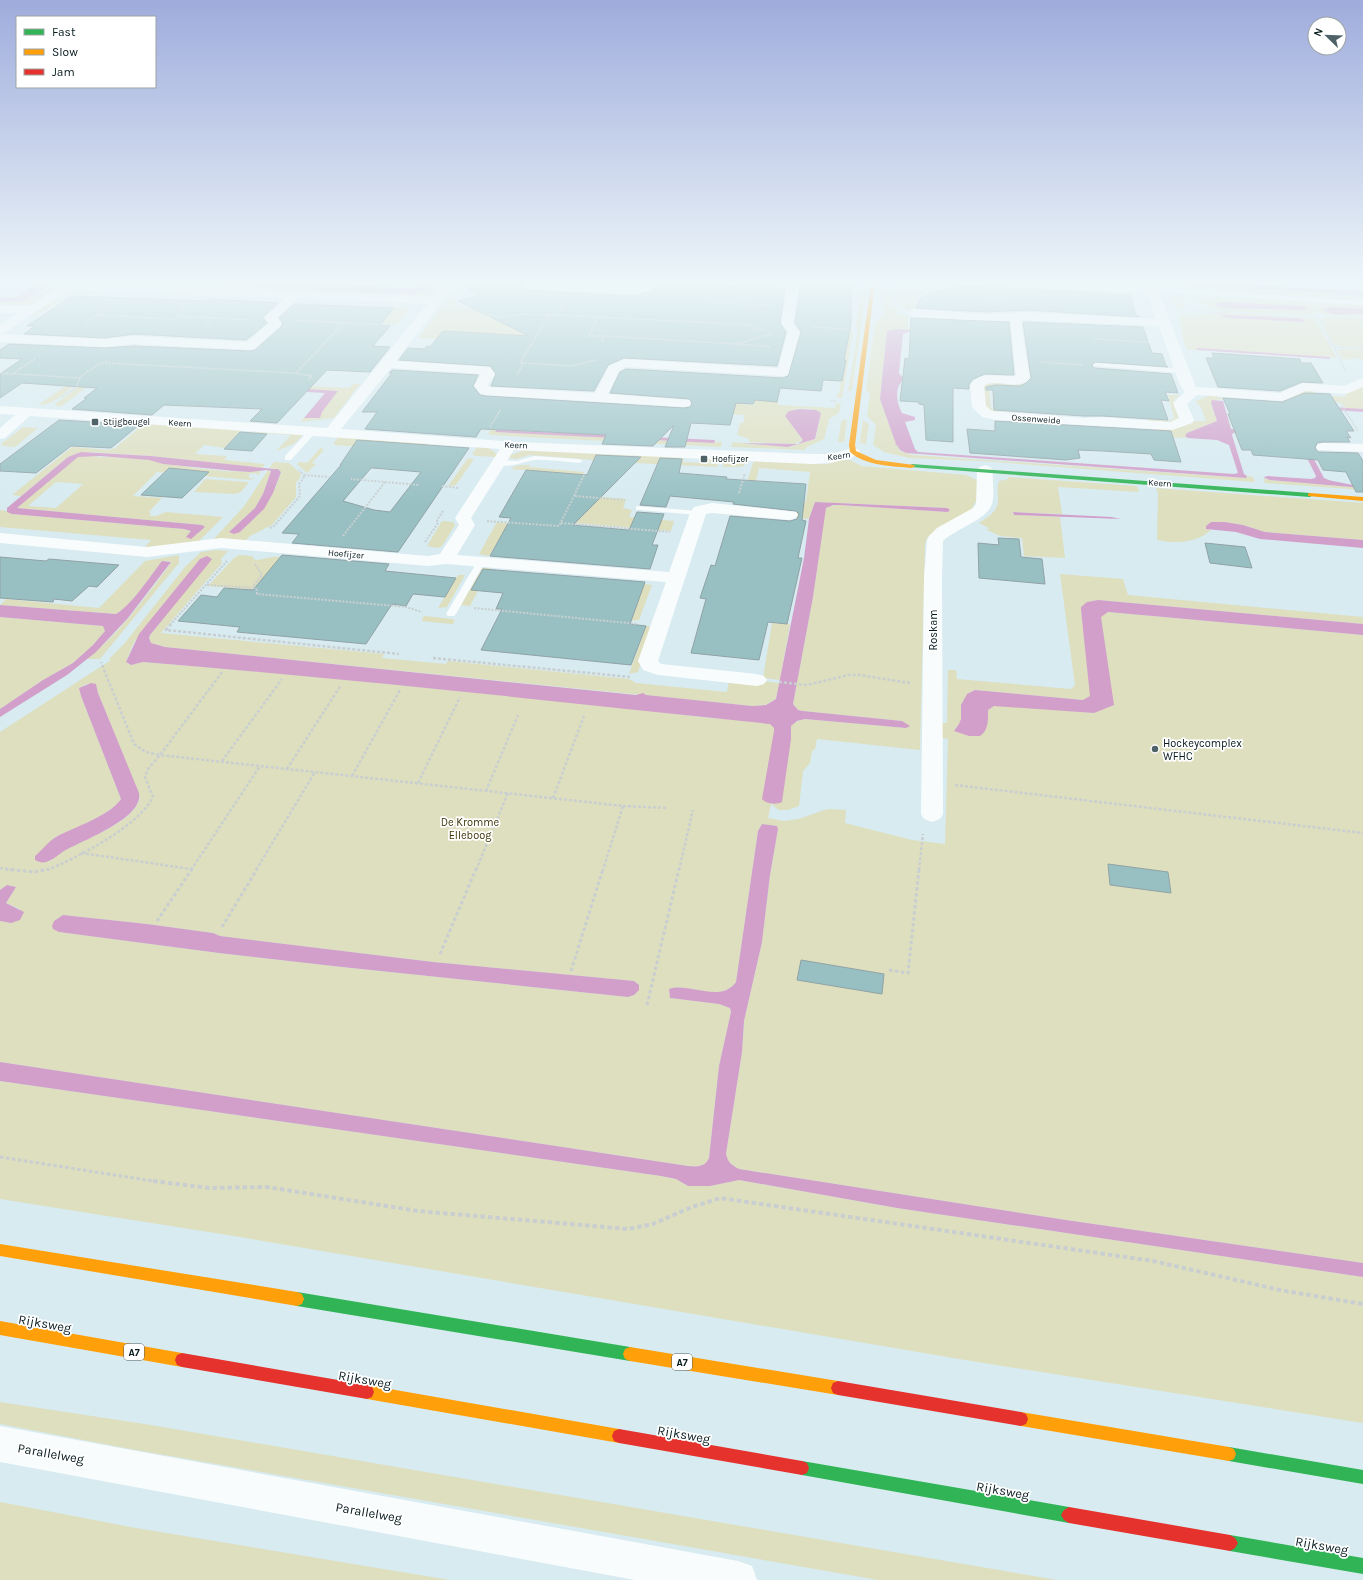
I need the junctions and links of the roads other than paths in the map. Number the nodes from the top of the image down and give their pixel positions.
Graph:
1 (393, 357) edge
2 (787, 357) edge
3 (864, 357) edge
4 (1020, 357) edge
5 (1177, 357) edge
6 (387, 364) junction
7 (1096, 365) road end
8 (1182, 371) junction
9 (1358, 384) edge
10 (1194, 391) junction
11 (600, 397) junction
12 (684, 403) dead end
13 (0, 410) edge
14 (27, 412) junction
15 (312, 432) junction
16 (331, 433) junction
17 (0, 434) edge
18 (510, 445) junction
19 (1323, 447) dead end
20 (1363, 448) edge
21 (853, 452) junction
22 (288, 458) road end
23 (499, 462) junction
24 (579, 462) dead end
25 (985, 470) junction
26 (1363, 499) edge
27 (639, 508) dead end
28 (698, 513) junction
29 (790, 514) dead end
30 (0, 538) edge
31 (446, 559) junction
32 (481, 562) junction
33 (676, 578) junction
34 (453, 610) road end
35 (764, 680) road end
36 (932, 814) road end
37 (0, 1250) edge
38 (0, 1328) edge
39 (0, 1444) edge
40 (1363, 1477) edge
41 (1363, 1566) edge
42 (738, 1580) edge

1 - 6 street
2 - 11 street
3 - 21 main road
4 - 10 street, Ossenweide
5 - 8 street
6 - 11 street
6 - 16 street
7 - 8 lane
8 - 10 street
9 - 10 street
11 - 12 street
13 - 14 street, Keern
14 - 15 street, Keern
14 - 17 street
15 - 16 street, Keern
15 - 22 lane
16 - 18 street, Keern
18 - 21 street, Keern
18 - 23 street
19 - 20 street
21 - 25 main road, Keern
23 - 24 lane
23 - 31 street
25 - 26 main road, Keern
25 - 36 street, Roskam
27 - 28 lane
28 - 29 street
28 - 33 street
30 - 31 street, Hoefijzer
31 - 32 street, Hoefijzer
32 - 33 street, Hoefijzer
32 - 34 lane
33 - 35 street
37 - 40 main road, A7
38 - 41 main road, Rijksweg / A7
39 - 42 street, Parallelweg

